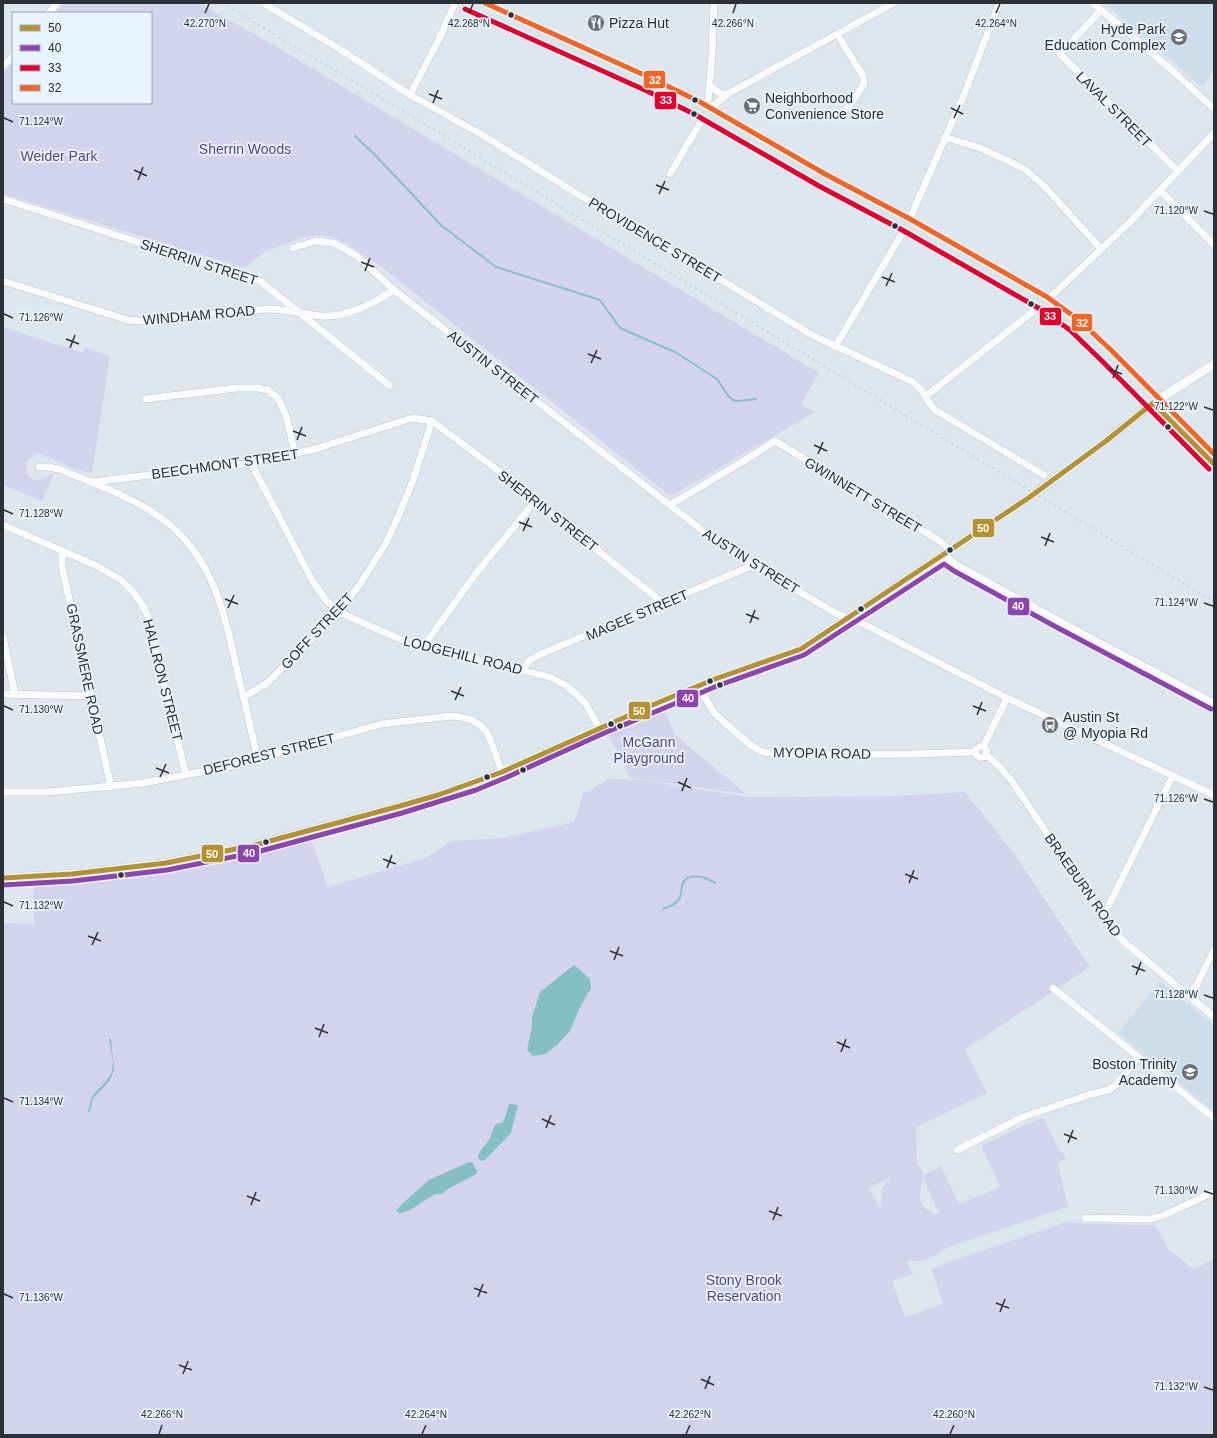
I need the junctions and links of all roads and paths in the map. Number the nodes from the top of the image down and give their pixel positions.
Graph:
1 (57, 3) edge
2 (263, 3) edge
3 (455, 3) edge
4 (468, 3) edge
5 (714, 3) edge
6 (894, 3) edge
7 (999, 3) edge
8 (1093, 3) edge
9 (1101, 10) junction
10 (50, 12) edge
11 (837, 34) junction
12 (12, 57) edge
13 (3, 66) edge
14 (709, 86) junction
15 (410, 95) junction
16 (725, 96) junction
17 (848, 109) dead end
18 (1214, 109) edge
19 (707, 114) junction
20 (1214, 133) edge
21 (945, 137) junction
22 (1178, 171) junction
23 (670, 174) dead end
24 (1160, 190) junction
25 (3, 199) edge
26 (907, 225) junction
27 (1214, 245) edge
28 (293, 248) dead end
29 (1102, 249) junction
30 (3, 281) edge
31 (394, 290) junction
32 (1044, 303) junction
33 (301, 313) junction
34 (835, 347) junction
35 (1214, 364) edge
36 (389, 385) dead end
37 (926, 396) junction
38 (145, 399) dead end
39 (1153, 403) junction
40 (432, 420) junction
41 (295, 455) junction
42 (251, 463) junction
43 (1214, 464) edge
44 (38, 467) dead end
45 (1044, 476) dead end
46 (91, 482) junction
47 (535, 501) junction
48 (670, 505) junction
49 (3, 525) edge
50 (62, 550) junction
51 (948, 553) junction
52 (754, 565) junction
53 (663, 603) junction
54 (339, 612) junction
55 (848, 618) junction
56 (3, 638) edge
57 (423, 647) junction
58 (523, 670) junction
59 (699, 686) junction
60 (3, 694) edge
61 (15, 694) junction
62 (91, 696) junction
63 (244, 697) junction
64 (1008, 698) junction
65 (1214, 703) edge
66 (599, 728) junction
67 (985, 751) junction
68 (258, 759) junction
69 (502, 772) junction
70 (186, 775) junction
71 (1173, 775) junction
72 (111, 787) junction
73 (3, 792) edge
74 (1214, 795) edge
75 (3, 878) edge
76 (1102, 917) junction
77 (1214, 950) edge
78 (1053, 988) dead end
79 (1189, 996) junction
80 (1214, 1017) edge
81 (1138, 1057) junction
82 (1214, 1118) edge
83 (957, 1150) dead end
84 (1214, 1192) edge
85 (1085, 1218) dead end

1 - 10 street
2 - 15 street, PROVIDENCE STREET
3 - 15 street
4 - 19 main road
5 - 14 street
6 - 11 street
7 - 21 street
8 - 9 street
9 - 18 street
9 - 22 street, LAVAL STREET
11 - 16 street
11 - 17 street
12 - 13 street
14 - 16 street
14 - 19 street
15 - 34 street, PROVIDENCE STREET
16 - 19 street
19 - 23 street
19 - 26 main road
20 - 22 street
21 - 26 street
21 - 29 street
22 - 24 street
24 - 27 street
24 - 29 street
25 - 33 street, SHERRIN STREET
26 - 32 main road
26 - 34 street
28 - 31 street, AUSTIN STREET
29 - 32 street
30 - 33 street, WINDHAM ROAD
31 - 33 street, WINDHAM ROAD
31 - 48 street, AUSTIN STREET
32 - 37 street
32 - 39 main road
33 - 36 street, SHERRIN STREET
34 - 37 street, PROVIDENCE STREET
35 - 39 main road
37 - 45 street, PROVIDENCE STREET
38 - 41 street
39 - 43 main road
39 - 51 street, bridge
40 - 41 street, BEECHMONT STREET
40 - 47 street, SHERRIN STREET
40 - 54 street, GOFF STREET
41 - 42 street, BEECHMONT STREET
42 - 46 street, BEECHMONT STREET
42 - 54 street, LODGEHILL ROAD
44 - 46 street, BEECHMONT STREET
46 - 63 street
47 - 53 street, SHERRIN STREET
47 - 57 street
48 - 51 street, GWINNETT STREET
48 - 52 street, AUSTIN STREET
49 - 50 street, HALLRON STREET
50 - 62 street, GRASSMERE ROAD
50 - 70 street, HALLRON STREET
51 - 55 street
51 - 65 street, GWINNETT STREET
52 - 53 street, MAGEE STREET
52 - 55 street, AUSTIN STREET
53 - 58 street, MAGEE STREET
54 - 57 street, LODGEHILL ROAD
54 - 63 street, GOFF STREET
55 - 59 street
55 - 64 street, AUSTIN STREET
56 - 61 street
57 - 58 street, LODGEHILL ROAD
58 - 66 street, LODGEHILL ROAD
59 - 66 street
59 - 67 street, MYOPIA ROAD
60 - 61 street
61 - 62 street
62 - 72 street, GRASSMERE ROAD
63 - 68 street
64 - 67 street
64 - 71 street, AUSTIN STREET
66 - 69 street
67 - 76 street, BRAEBURN ROAD
68 - 69 street, DEFOREST STREET
68 - 70 street, DEFOREST STREET
69 - 75 street
70 - 72 street, DEFOREST STREET
71 - 74 street, AUSTIN STREET
71 - 76 street
72 - 73 street, DEFOREST STREET
76 - 79 street, BRAEBURN ROAD
77 - 79 street
78 - 81 street
79 - 80 street, BRAEBURN ROAD
81 - 82 street
81 - 83 street
84 - 85 street

